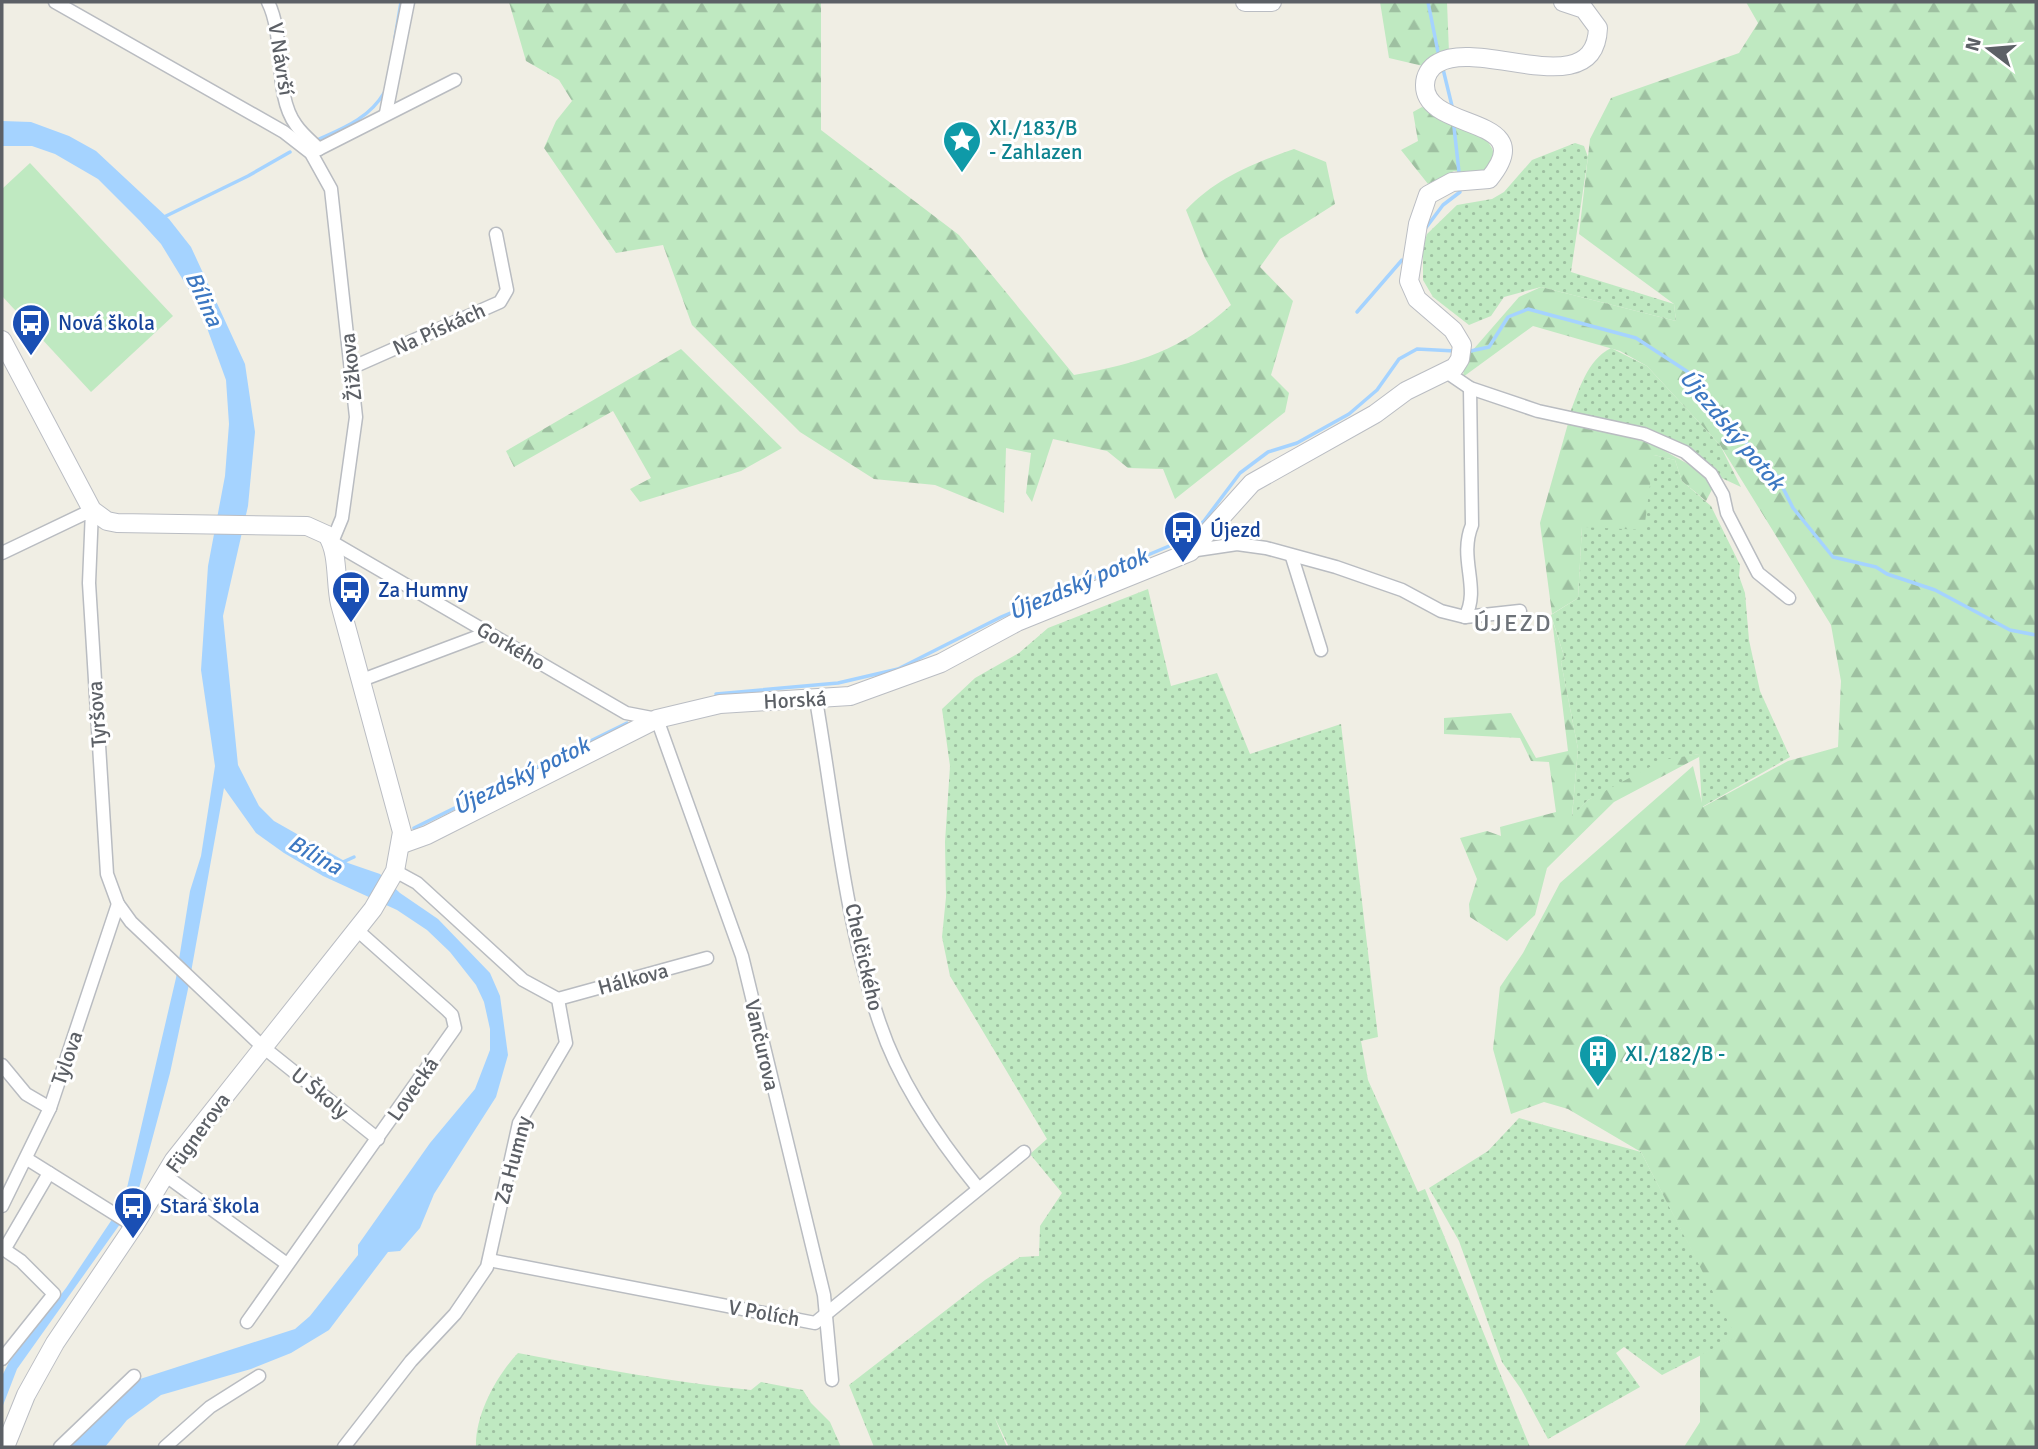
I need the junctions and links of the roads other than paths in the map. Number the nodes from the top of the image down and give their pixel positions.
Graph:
1 (55, 2) edge
2 (268, 2) edge
3 (408, 2) edge
4 (1245, 2) edge
5 (1272, 2) edge
6 (1563, 2) edge
7 (455, 80) dead end
8 (387, 113) junction
9 (315, 151) junction
10 (496, 234) dead end
11 (2, 340) edge
12 (351, 368) junction
13 (1448, 373) junction
14 (1469, 388) junction
15 (92, 510) junction
16 (332, 542) junction
17 (2, 552) edge
18 (1190, 552) junction
19 (1292, 556) junction
20 (1789, 598) dead end
21 (1520, 611) dead end
22 (1465, 617) junction
23 (487, 633) junction
24 (1321, 650) dead end
25 (362, 680) junction
26 (816, 700) junction
27 (657, 719) junction
28 (402, 844) junction
29 (393, 875) junction
30 (118, 904) junction
31 (357, 930) junction
32 (707, 958) dead end
33 (558, 999) junction
34 (263, 1047) junction
35 (2, 1066) edge
36 (50, 1108) junction
37 (378, 1139) junction
38 (1024, 1152) dead end
39 (27, 1159) junction
40 (49, 1173) junction
41 (166, 1176) junction
42 (978, 1188) junction
43 (2, 1206) edge
44 (130, 1224) junction
45 (3, 1249) edge
46 (489, 1261) junction
47 (287, 1264) junction
48 (823, 1316) junction
49 (247, 1322) dead end
50 (2, 1359) edge
51 (134, 1376) dead end
52 (259, 1376) dead end
53 (832, 1380) dead end
54 (4, 1445) edge
55 (60, 1447) edge
56 (165, 1447) edge
57 (344, 1447) edge

1 - 9 street, Žižkova
2 - 9 street, V Návrší
3 - 8 street
4 - 5 street
6 - 13 street
7 - 8 street
8 - 9 street
9 - 12 street, Žižkova
10 - 12 street, Na Pískách
11 - 15 street
12 - 16 street, Žižkova
13 - 14 street
13 - 18 street
14 - 20 street
14 - 22 street
15 - 16 street
15 - 17 street
15 - 30 street, Tyršova
16 - 23 street, Gorkého
16 - 25 street, Žižkova
18 - 19 street
18 - 26 street, Horská
19 - 22 street
19 - 24 street
21 - 22 street
23 - 25 street
23 - 27 street, Gorkého
25 - 28 street, Žižkova
26 - 27 street, Horská
26 - 42 street, Chelčického
27 - 28 street, Horská
27 - 48 street, Vančurova
28 - 29 street, Žižkova
29 - 31 street, Fügnerova
29 - 33 street
30 - 34 street, Tyršova
30 - 36 street, Tylova
31 - 34 street, Fügnerova
31 - 37 street, Lovecká
32 - 33 street, Hálkova
33 - 46 street, Za Humny
34 - 37 street, U Školy
34 - 41 street, Fügnerova
35 - 36 street
36 - 39 street, Tylova
37 - 47 street, Lovecká
38 - 42 street, V Polích
39 - 40 street
39 - 43 street, Tylova
40 - 44 street
40 - 45 street
41 - 44 street, Fügnerova
41 - 47 street
42 - 48 street, V Polích
44 - 54 street, Fügnerova
45 - 50 street
46 - 48 street, V Polích
46 - 57 street, Za Humny
47 - 49 street, Lovecká
48 - 53 street, Vančurova
51 - 55 street
52 - 56 street

